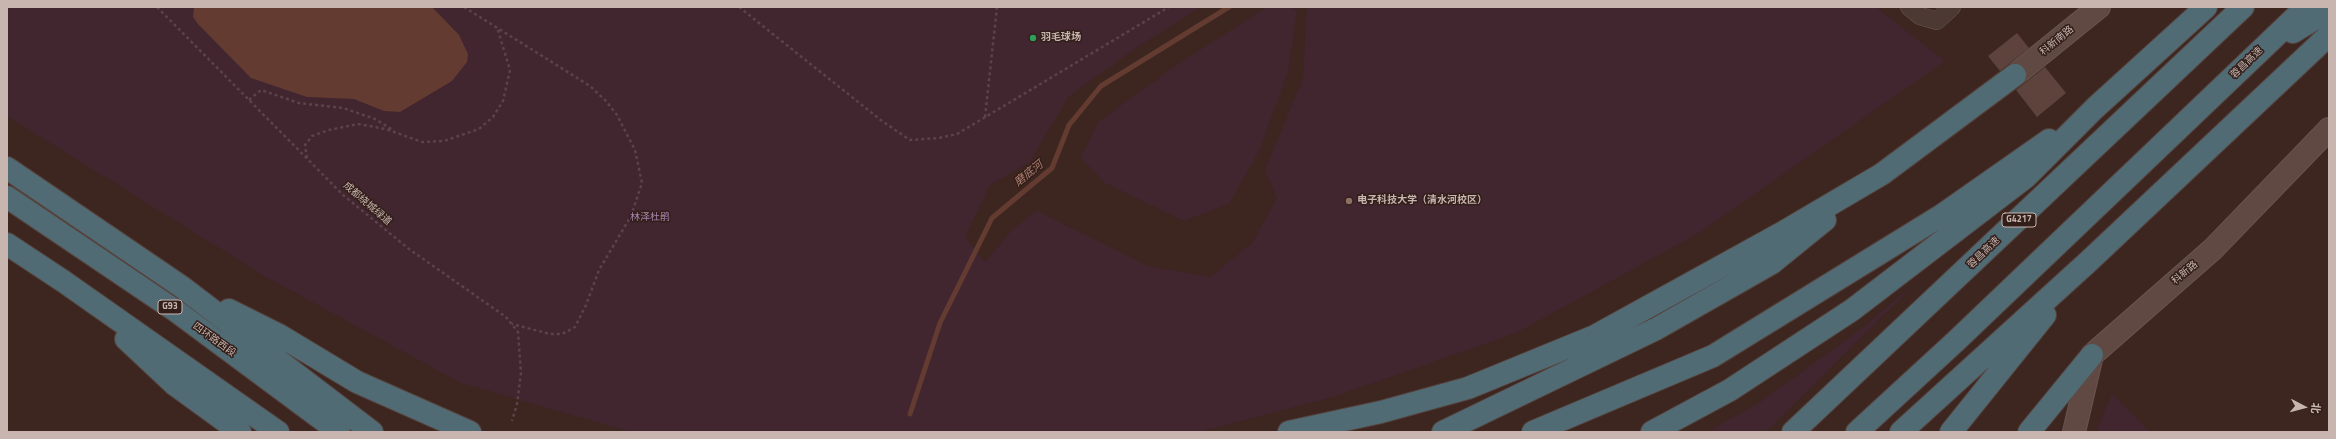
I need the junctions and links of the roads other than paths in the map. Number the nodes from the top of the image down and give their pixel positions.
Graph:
1 (1909, 7) edge
2 (1952, 7) edge
3 (2099, 7) edge
4 (2206, 7) edge
5 (2243, 7) edge
6 (2306, 7) edge
7 (2329, 10) edge
8 (2329, 35) edge
9 (2253, 57) junction
10 (2015, 75) joint
11 (2096, 108) junction
12 (2329, 129) edge
13 (7, 168) edge
14 (1882, 174) junction
15 (7, 197) edge
16 (7, 244) edge
17 (2088, 261) junction
18 (64, 281) junction
19 (182, 287) junction
20 (2092, 355) junction
21 (335, 421) edge
22 (240, 432) edge
23 (278, 432) edge
24 (372, 432) edge
25 (470, 432) edge
26 (1289, 432) edge
27 (1443, 432) edge
28 (1533, 432) edge
29 (1652, 432) edge
30 (1793, 432) edge
31 (1857, 432) edge
32 (1901, 432) edge
33 (1951, 432) edge
34 (2029, 432) edge
35 (2074, 432) edge

1 - 2 street
3 - 10 main road, 科新南路
4 - 11 highway
5 - 30 highway, 蓉昌高速 / G4217
6 - 9 highway, 蓉昌高速
7 - 9 highway
8 - 17 highway
9 - 31 highway, 蓉昌高速
10 - 14 highway
11 - 28 highway
11 - 29 highway
12 - 20 main road, 科新路
13 - 19 highway
14 - 26 highway
14 - 27 highway
15 - 21 highway, 四环路西段 / G93
16 - 18 highway
17 - 32 highway
17 - 33 highway
18 - 22 highway
18 - 23 highway
19 - 21 highway
19 - 25 highway
20 - 34 highway
20 - 35 main road
21 - 24 highway

